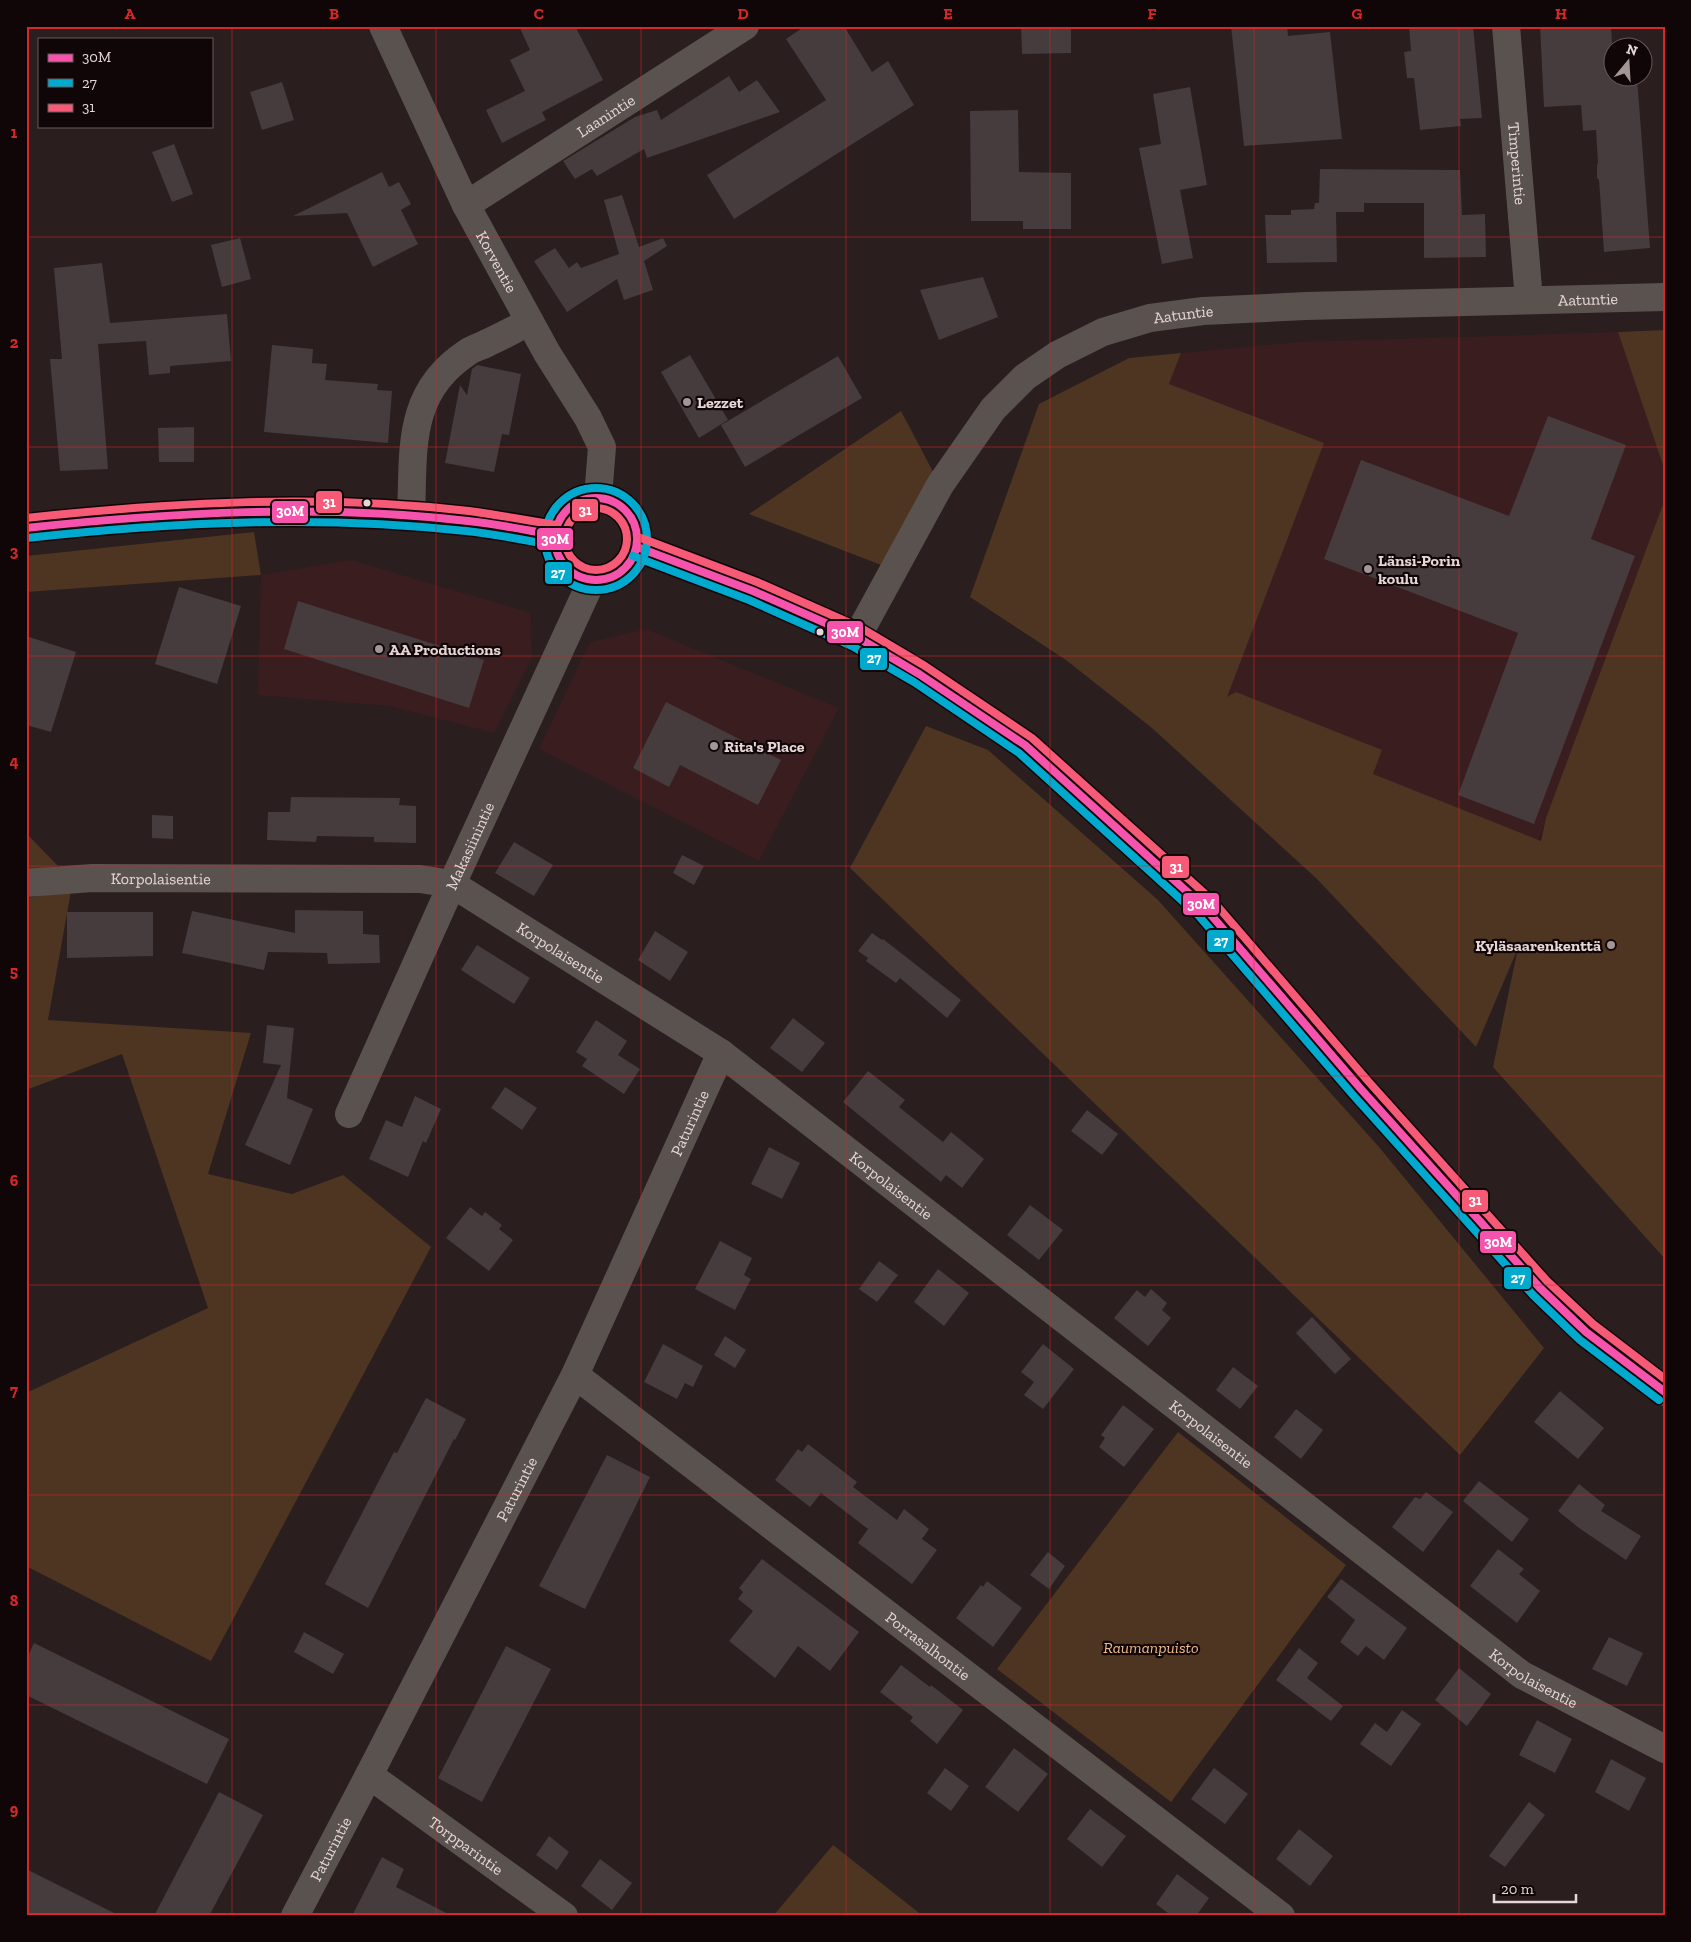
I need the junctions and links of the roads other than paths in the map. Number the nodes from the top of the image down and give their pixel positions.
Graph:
1 (383, 26) edge
2 (745, 26) edge
3 (1506, 26) edge
4 (466, 205) junction
5 (1665, 296) edge
6 (1529, 300) junction
7 (530, 322) junction
8 (598, 497) junction
9 (411, 517) junction
10 (26, 528) edge
11 (554, 535) junction
12 (637, 547) junction
13 (592, 580) junction
14 (857, 637) junction
15 (26, 883) edge
16 (452, 884) junction
17 (721, 1053) junction
18 (349, 1114) dead end
19 (575, 1374) junction
20 (1665, 1392) edge
21 (1665, 1749) edge
22 (369, 1775) junction
23 (295, 1916) edge
24 (564, 1916) edge
25 (1281, 1916) edge

1 - 4 street, Korventie
2 - 4 street, Laanintie
3 - 6 street, Timperintie
4 - 7 street, Korventie
5 - 6 street, Aatuntie
6 - 14 street, Aatuntie
7 - 8 street, Korventie
7 - 9 street
8 - 11 main road
8 - 12 main road
9 - 10 main road
9 - 11 main road
11 - 13 main road
12 - 13 main road
12 - 14 main road
13 - 16 street, Makasiinintie
14 - 20 main road
15 - 16 street, Korpolaisentie
16 - 17 street, Korpolaisentie
16 - 18 street, Makasiinintie
17 - 19 street, Paturintie
17 - 21 street, Korpolaisentie
19 - 22 street, Paturintie
19 - 25 street, Porrasalhontie
22 - 23 street, Paturintie
22 - 24 street, Torpparintie

